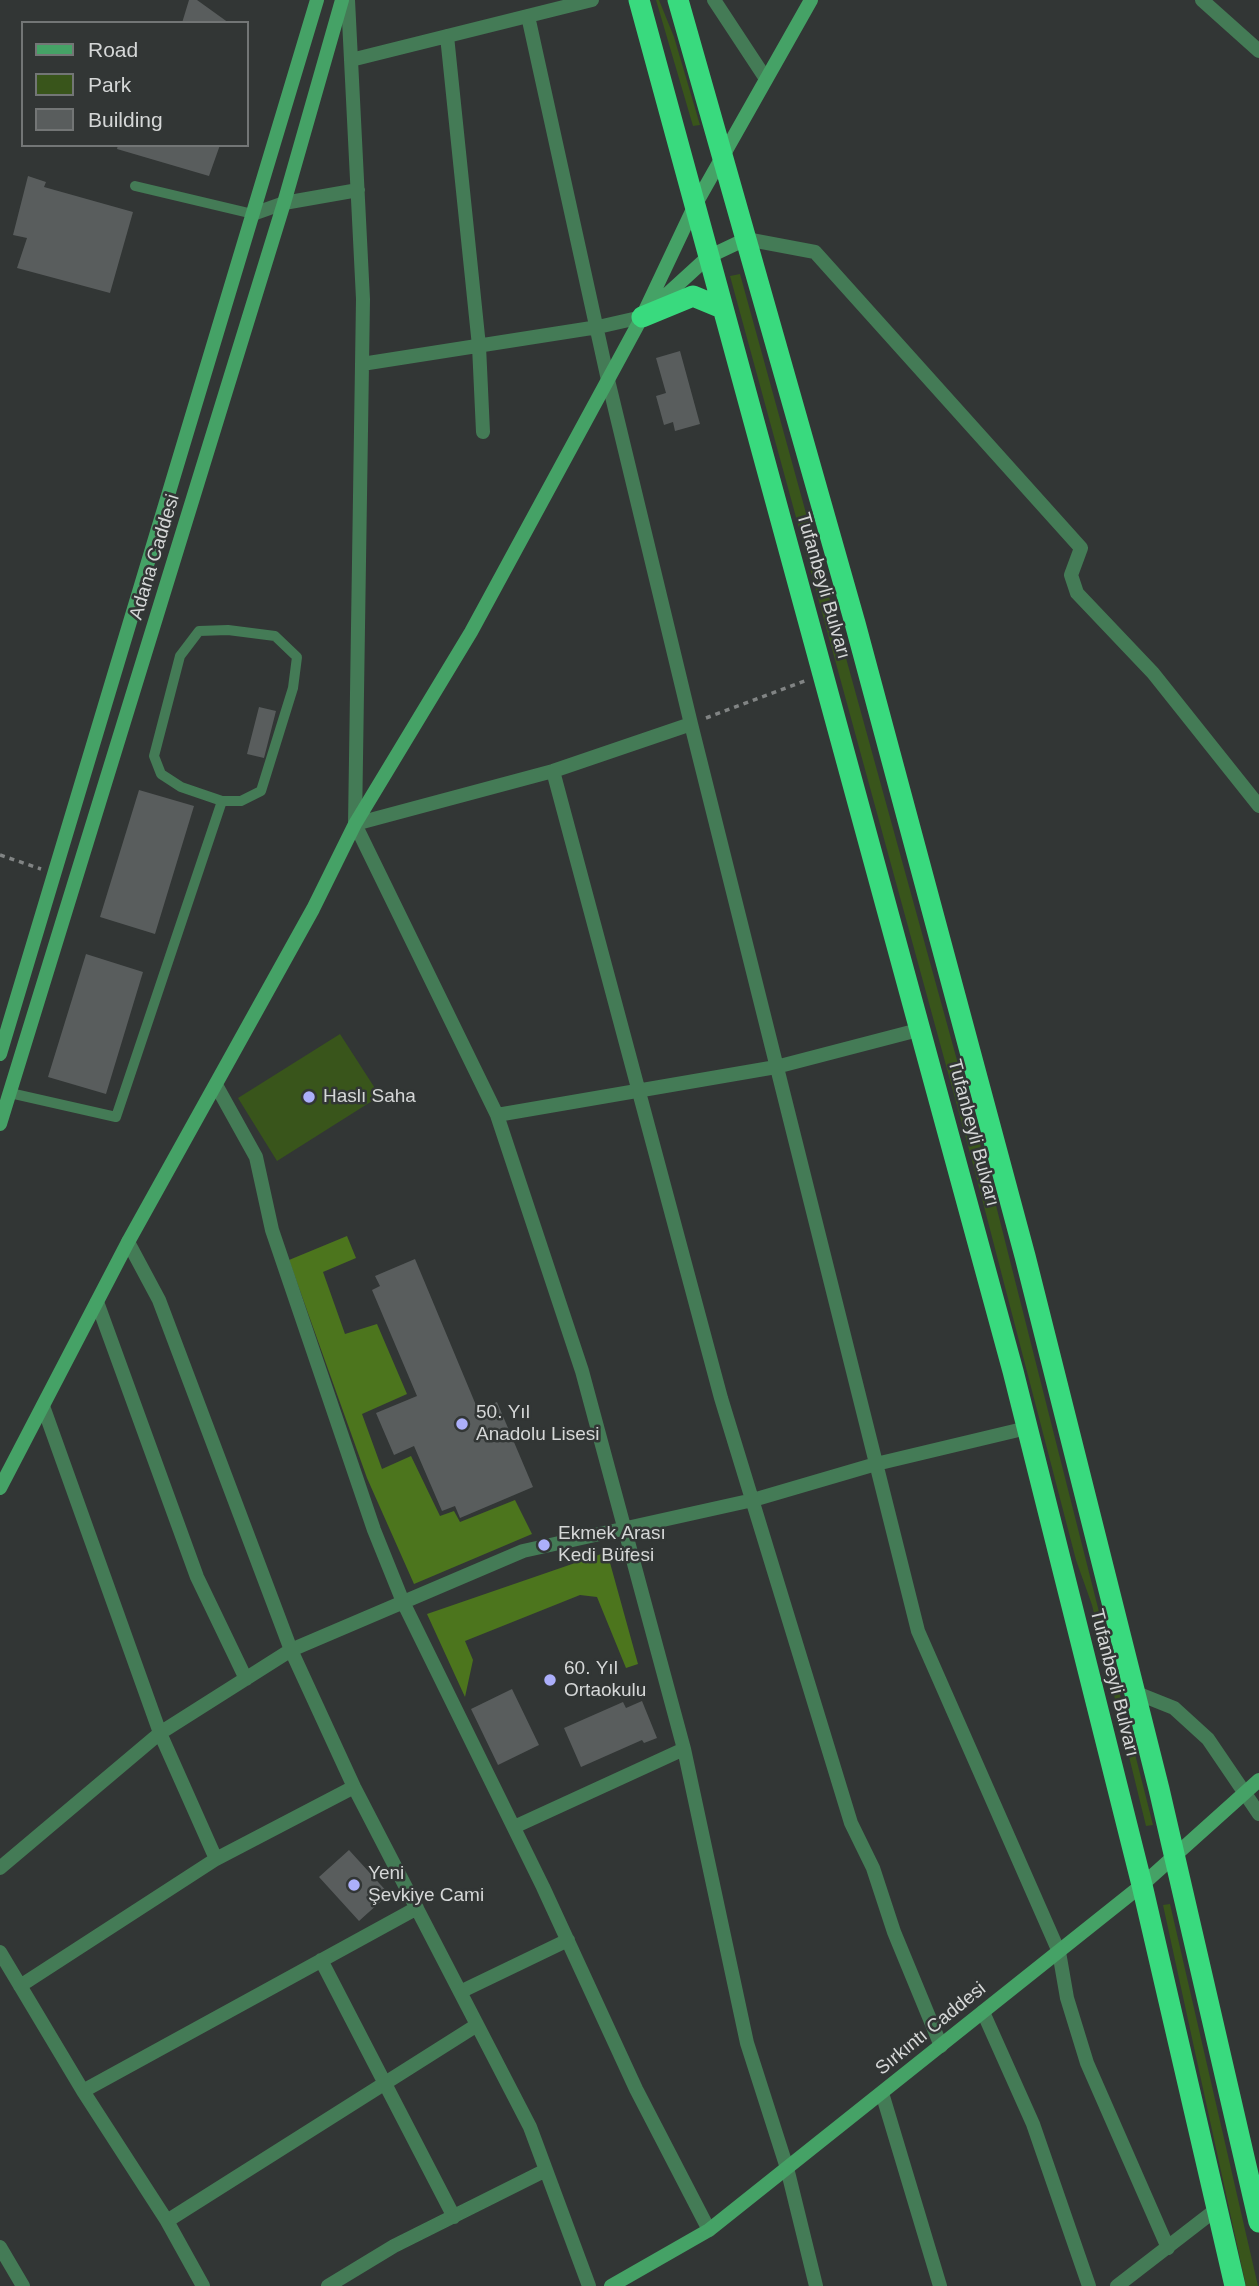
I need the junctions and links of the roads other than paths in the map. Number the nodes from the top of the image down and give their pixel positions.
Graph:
1 (317, 0) edge
2 (342, 0) edge
3 (348, 0) edge
4 (592, 0) edge
5 (639, 0) edge
6 (678, 0) edge
7 (714, 0) edge
8 (811, 0) edge
9 (1202, 0) edge
10 (528, 16) junction
11 (447, 36) junction
12 (1259, 51) edge
13 (351, 60) junction
14 (766, 79) junction
15 (723, 156) junction
16 (135, 186) dead end
17 (358, 191) junction
18 (284, 203) junction
19 (694, 207) junction
20 (253, 214) junction
21 (746, 239) junction
22 (708, 257) junction
23 (722, 308) junction
24 (642, 317) junction
25 (598, 327) junction
26 (479, 346) junction
27 (362, 364) junction
28 (608, 380) junction
29 (483, 432) dead end
30 (691, 724) junction
31 (553, 771) junction
32 (222, 802) junction
33 (1259, 806) edge
34 (355, 824) junction
35 (922, 1029) junction
36 (0, 1054) edge
37 (776, 1067) junction
38 (216, 1085) junction
39 (639, 1092) junction
40 (10, 1093) junction
41 (497, 1115) junction
42 (0, 1124) edge
43 (128, 1242) junction
44 (97, 1302) junction
45 (43, 1406) junction
46 (1027, 1428) junction
47 (876, 1464) junction
48 (0, 1488) edge
49 (753, 1500) junction
50 (624, 1528) junction
51 (403, 1602) junction
52 (291, 1650) junction
53 (246, 1679) junction
54 (1135, 1692) junction
55 (160, 1733) junction
56 (684, 1749) junction
57 (1259, 1780) edge
58 (354, 1787) junction
59 (1244, 1793) junction
60 (1259, 1814) edge
61 (514, 1828) junction
62 (1175, 1858) junction
63 (216, 1859) junction
64 (0, 1868) edge
65 (1142, 1885) junction
66 (417, 1908) junction
67 (568, 1940) junction
68 (0, 1952) edge
69 (1059, 1952) junction
70 (321, 1960) junction
71 (20, 1986) junction
72 (460, 1992) junction
73 (983, 2012) junction
74 (477, 2025) junction
75 (941, 2046) junction
76 (382, 2084) junction
77 (83, 2091) junction
78 (882, 2093) junction
79 (787, 2168) junction
80 (546, 2170) junction
81 (1254, 2177) edge
82 (1218, 2208) junction
83 (454, 2217) junction
84 (167, 2221) junction
85 (1259, 2222) edge
86 (709, 2230) junction
87 (0, 2247) edge
88 (1168, 2248) junction
89 (23, 2286) edge
90 (203, 2286) edge
91 (327, 2286) edge
92 (589, 2286) edge
93 (611, 2286) edge
94 (816, 2286) edge
95 (940, 2286) edge
96 (1089, 2286) edge
97 (1117, 2286) edge
98 (1235, 2286) edge

1 - 20 street
2 - 18 street, Adana Caddesi
3 - 13 street
4 - 10 street
5 - 19 highway, Tufanbeyli Bulvarı
6 - 15 highway, Tufanbeyli Bulvarı
7 - 14 street
8 - 14 street
9 - 12 street
10 - 11 street
10 - 25 street
11 - 13 street
11 - 26 street
13 - 17 street
14 - 15 street
15 - 19 street
15 - 21 highway, Tufanbeyli Bulvarı
16 - 20 lane
17 - 18 street
17 - 27 street
18 - 20 street
18 - 40 street, Adana Caddesi
19 - 22 highway, Tufanbeyli Bulvarı
19 - 24 street
20 - 36 street
21 - 22 street
21 - 33 street
21 - 54 highway, Tufanbeyli Bulvarı
22 - 23 highway, Tufanbeyli Bulvarı
22 - 24 street
23 - 24 highway
23 - 35 highway, Tufanbeyli Bulvarı
24 - 25 street
24 - 28 street
25 - 26 street
25 - 28 street
26 - 27 street
26 - 29 street
27 - 34 street
28 - 30 street
28 - 34 street
30 - 31 street
30 - 37 street
31 - 34 street
31 - 39 street
32 - 32 lane
32 - 40 lane
34 - 38 street
34 - 41 street
35 - 37 street
35 - 46 highway, Tufanbeyli Bulvarı
37 - 39 street
37 - 47 street
38 - 43 street
38 - 51 street
39 - 41 street
39 - 49 street
40 - 42 street, Adana Caddesi
41 - 50 street
43 - 44 street
43 - 52 street
44 - 45 street
44 - 53 street
45 - 48 street
45 - 55 street
46 - 47 street
46 - 65 highway, Tufanbeyli Bulvarı
47 - 49 street
47 - 69 street
49 - 50 street
49 - 75 street
50 - 51 street
50 - 56 street
51 - 52 street
51 - 61 street
52 - 53 street
52 - 58 street
53 - 55 street
54 - 59 street
54 - 62 highway, Tufanbeyli Bulvarı
55 - 63 street
55 - 64 street
56 - 61 street
56 - 79 street
57 - 59 street, Sırkıntı Caddesi
58 - 63 street
58 - 66 street
59 - 60 street
59 - 62 street, Sırkıntı Caddesi
61 - 67 street
62 - 65 street, Sırkıntı Caddesi
62 - 81 highway, Tufanbeyli Bulvarı
63 - 71 street
65 - 69 street, Sırkıntı Caddesi
65 - 82 highway, Tufanbeyli Bulvarı
66 - 70 street
66 - 72 street
67 - 72 street
67 - 86 street
68 - 71 street
69 - 73 street, Sırkıntı Caddesi
69 - 88 street
70 - 76 street
70 - 77 street
71 - 77 street
72 - 74 street
73 - 75 street, Sırkıntı Caddesi
73 - 96 street
74 - 76 street
74 - 80 street
75 - 78 street, Sırkıntı Caddesi
76 - 83 street
76 - 84 street
77 - 84 street
78 - 79 street, Sırkıntı Caddesi
78 - 95 street
79 - 86 street, Sırkıntı Caddesi
79 - 94 street
80 - 83 street
80 - 92 street
81 - 85 highway, Tufanbeyli Bulvarı
82 - 88 street
82 - 98 highway, Tufanbeyli Bulvarı
83 - 91 street
84 - 90 street
86 - 93 street, Sırkıntı Caddesi
87 - 89 street
88 - 97 street

